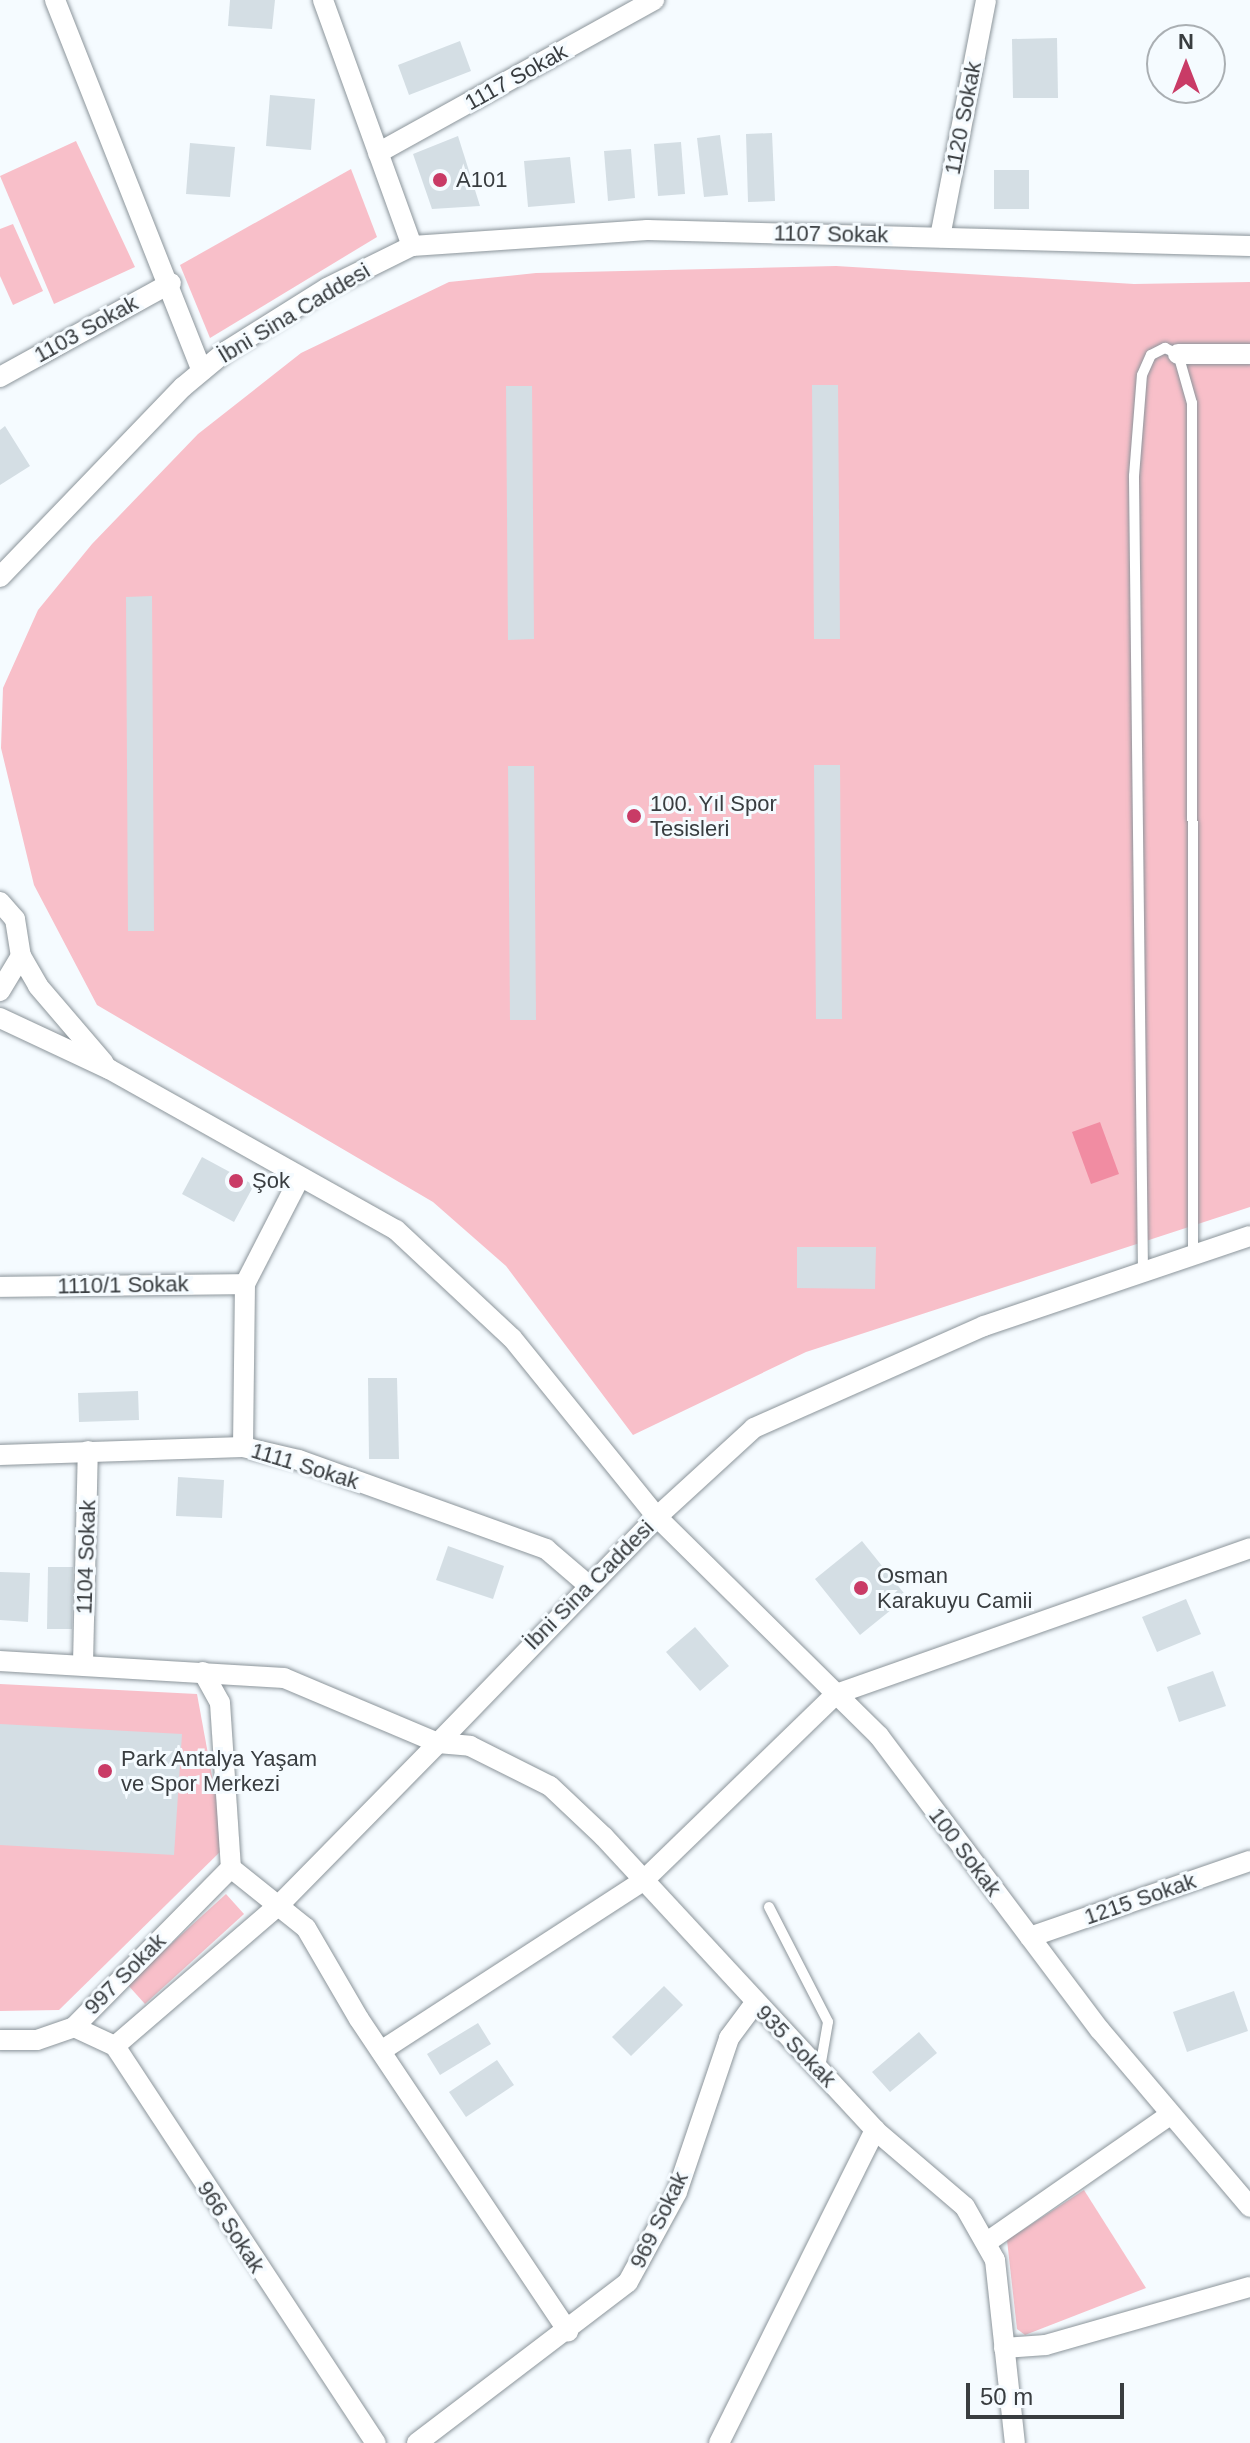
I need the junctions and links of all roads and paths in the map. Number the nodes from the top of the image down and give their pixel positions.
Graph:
1 (55, 0) edge
2 (323, 0) edge
3 (654, 0) edge
4 (986, 0) edge
5 (378, 153) junction
6 (940, 237) junction
7 (412, 246) junction
8 (1250, 246) edge
9 (171, 283) junction
10 (1178, 354) junction
11 (1250, 354) edge
12 (202, 371) junction
13 (0, 377) edge
14 (0, 577) edge
15 (0, 902) edge
16 (21, 956) junction
17 (0, 991) edge
18 (0, 1018) edge
19 (109, 1069) junction
20 (298, 1181) junction
21 (1250, 1236) edge
22 (1193, 1255) junction
23 (1143, 1272) junction
24 (245, 1284) junction
25 (0, 1287) edge
26 (243, 1447) junction
27 (88, 1451) junction
28 (0, 1455) edge
29 (657, 1517) junction
30 (1250, 1548) edge
31 (587, 1584) junction
32 (0, 1661) edge
33 (83, 1664) junction
34 (203, 1672) junction
35 (836, 1694) junction
36 (438, 1743) junction
37 (1250, 1861) edge
38 (231, 1868) junction
39 (644, 1880) junction
40 (281, 1903) junction
41 (769, 1907) dead end
42 (1030, 1937) junction
43 (755, 2003) junction
44 (74, 2027) junction
45 (0, 2040) edge
46 (115, 2046) junction
47 (381, 2051) junction
48 (820, 2070) junction
49 (1168, 2116) junction
50 (875, 2130) junction
51 (1250, 2207) edge
52 (987, 2242) junction
53 (1250, 2287) edge
54 (568, 2331) junction
55 (1004, 2348) junction
56 (376, 2443) edge
57 (417, 2443) edge
58 (719, 2443) edge
59 (1015, 2443) edge

1 - 9 street
2 - 5 street
3 - 5 street, 1117 Sokak
4 - 6 street, 1120 Sokak
5 - 7 street
6 - 7 street, 1107 Sokak
6 - 8 street, 1107 Sokak
7 - 12 street, İbni Sina Caddesi
9 - 12 street
9 - 13 street, 1103 Sokak
10 - 11 street
10 - 22 lane
10 - 23 lane
12 - 14 street, İbni Sina Caddesi
15 - 16 street, İbni Sina Caddesi
16 - 17 street
16 - 19 street, İbni Sina Caddesi
18 - 19 street, İbni Sina Caddesi
19 - 20 street, İbni Sina Caddesi
20 - 24 street
20 - 29 street, İbni Sina Caddesi
21 - 22 street
22 - 23 street
23 - 29 street
24 - 25 street, 1110/1 Sokak
24 - 26 street
26 - 27 street, 1111 Sokak
26 - 31 street, 1111 Sokak
27 - 28 street, 1111 Sokak
27 - 33 street, 1104 Sokak
29 - 31 street, İbni Sina Caddesi
29 - 35 street, 100 Sokak
30 - 35 street
31 - 36 street, İbni Sina Caddesi
32 - 33 street
33 - 34 street
34 - 36 street
34 - 38 street
35 - 39 street
35 - 42 street, 100 Sokak
36 - 39 street, 935 Sokak
36 - 40 street
37 - 42 street, 1215 Sokak
38 - 40 street
38 - 44 street, 997 Sokak
39 - 43 street, 935 Sokak
39 - 47 street
40 - 46 street
40 - 47 street
41 - 48 lane
42 - 49 street, 100 Sokak
43 - 48 street, 935 Sokak
43 - 54 street, 969 Sokak
44 - 45 street, 997 Sokak
44 - 46 street
46 - 56 street, 966 Sokak
47 - 54 street
48 - 50 street, 935 Sokak
49 - 51 street, 100 Sokak
49 - 52 street
50 - 52 street, 935 Sokak
50 - 58 street
52 - 55 street, 935 Sokak
53 - 55 street
54 - 57 street, 969 Sokak
55 - 59 street, 935 Sokak

